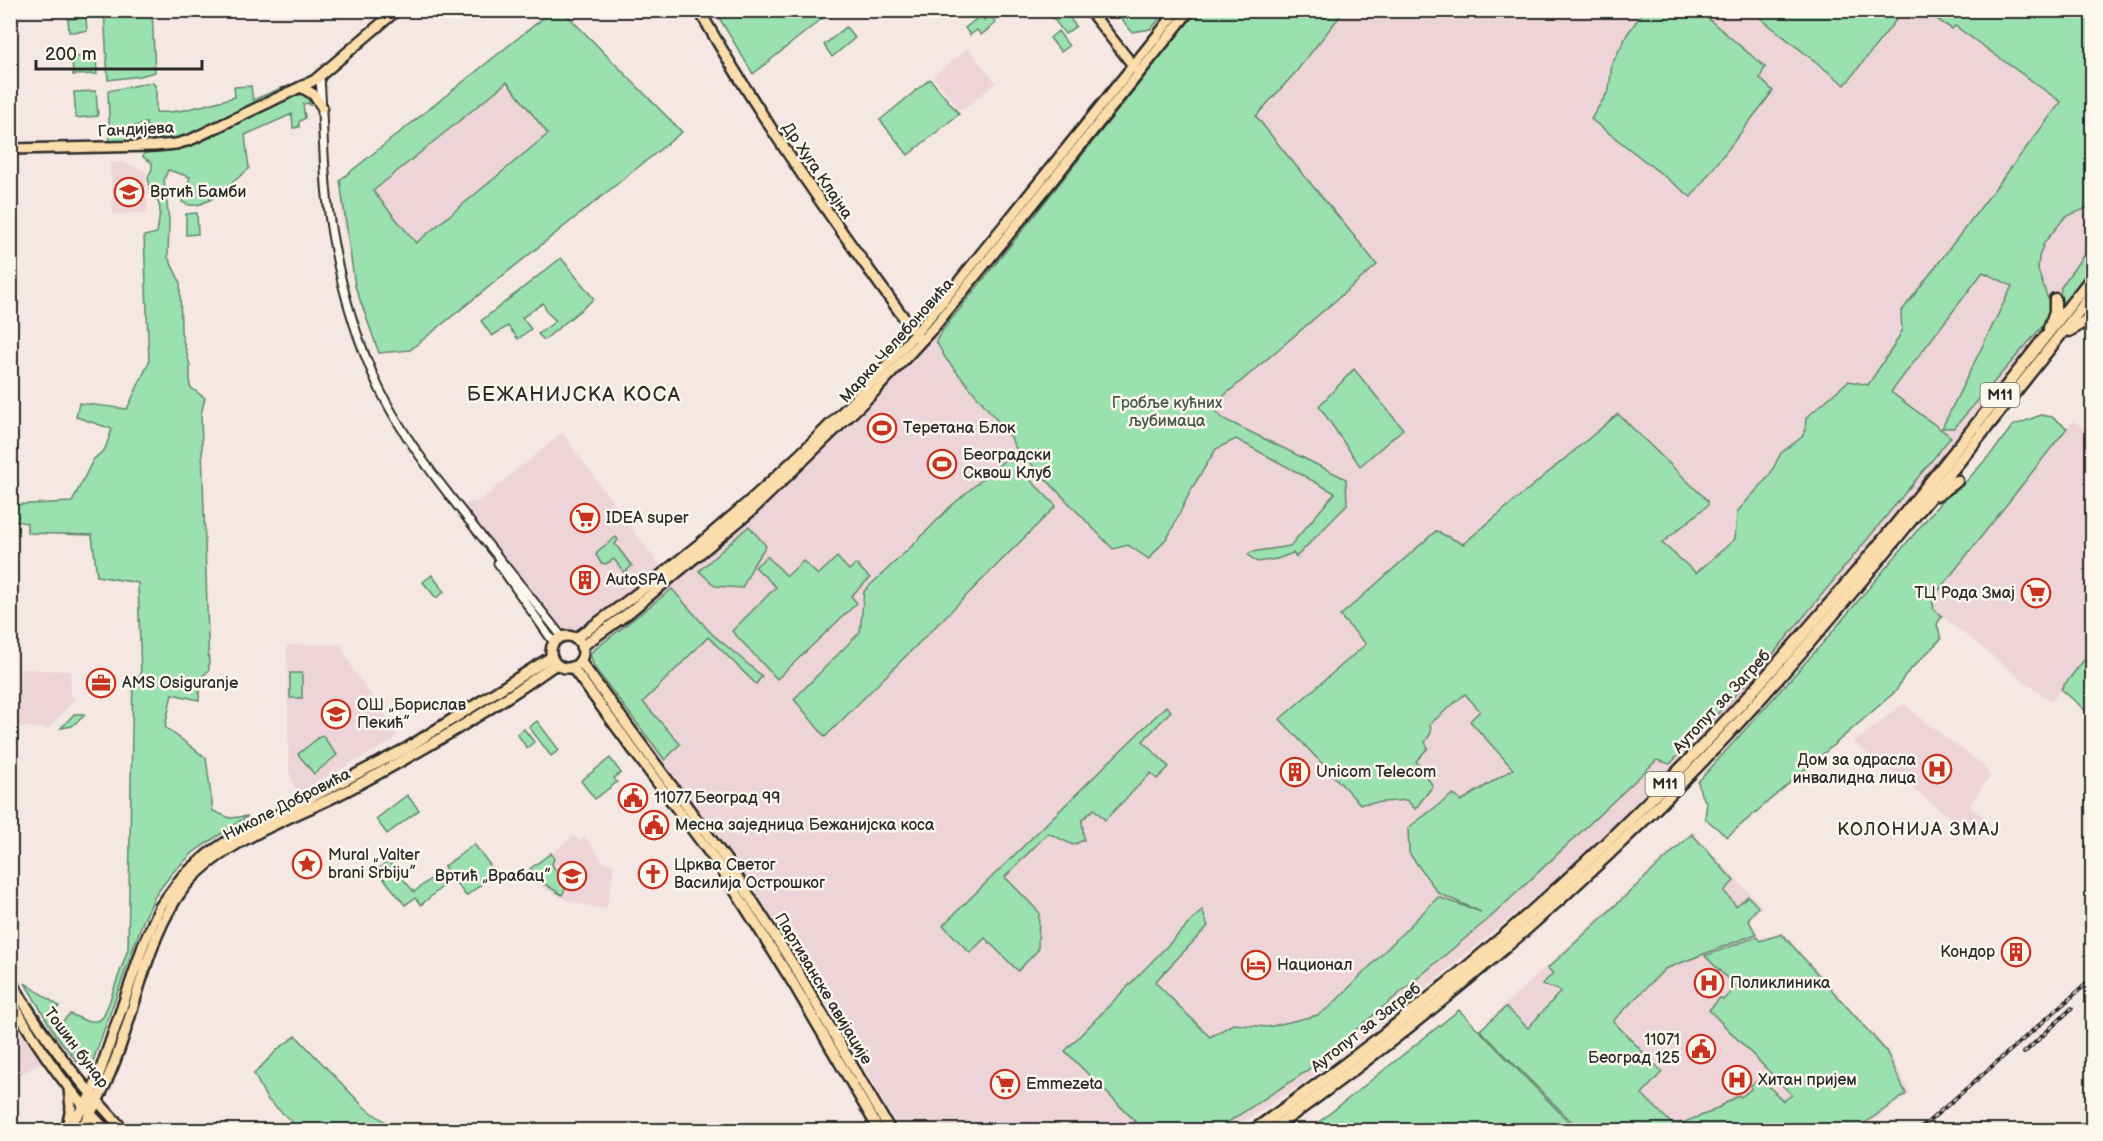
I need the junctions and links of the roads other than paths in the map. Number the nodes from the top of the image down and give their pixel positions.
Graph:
1 (397, 10) edge
2 (699, 10) edge
3 (1089, 10) edge
4 (1178, 10) edge
5 (1190, 10) edge
6 (1136, 70) junction
7 (320, 77) junction
8 (301, 87) junction
9 (322, 107) junction
10 (10, 149) edge
11 (2092, 277) edge
12 (2092, 294) edge
13 (2055, 299) dead end
14 (2092, 317) edge
15 (919, 338) junction
16 (2042, 342) junction
17 (2055, 343) junction
18 (1957, 481) dead end
19 (1923, 506) junction
20 (558, 640) junction
21 (578, 643) junction
22 (554, 660) junction
23 (576, 664) junction
24 (10, 979) edge
25 (10, 998) edge
26 (101, 1069) junction
27 (76, 1077) junction
28 (68, 1084) junction
29 (91, 1094) junction
30 (97, 1102) junction
31 (88, 1110) junction
32 (66, 1130) edge
33 (80, 1131) edge
34 (89, 1131) edge
35 (100, 1131) edge
36 (106, 1131) edge
37 (124, 1131) edge
38 (879, 1131) edge
39 (890, 1131) edge
40 (1254, 1131) edge
41 (1271, 1131) edge

1 - 7 main road, Гандијева
2 - 15 main road, Др Хуга Клајна
3 - 6 main road
4 - 6 main road, Марка Челебоновића
5 - 6 main road, Марка Челебоновића
6 - 15 main road, Марка Челебоновића
7 - 8 main road, Гандијева
7 - 9 street
8 - 9 main road
8 - 10 main road, Гандијева
9 - 20 street
11 - 16 highway, Аутопут за Загреб / M11
12 - 17 highway, Аутопут за Загреб / M11
13 - 16 highway
14 - 17 highway
15 - 21 main road, Марка Челебоновића
16 - 40 highway, Аутопут за Загреб / M11
17 - 19 highway, Аутопут за Загреб / M11
18 - 19 highway
19 - 41 highway, Аутопут за Загреб / M11
20 - 21 main road
20 - 22 main road
21 - 23 main road
22 - 23 main road
22 - 26 main road, Николе Добровића
22 - 30 main road, Николе Добровића
23 - 38 main road, Партизанске авијације
23 - 39 main road, Партизанске авијације
24 - 27 main road, Тошин бунар
25 - 28 main road, Тошин бунар
26 - 27 main road
26 - 29 main road, Николе Добровића
27 - 29 main road, Тошин бунар
28 - 31 main road, Тошин бунар
28 - 32 main road
29 - 30 main road, Тошин бунар
29 - 31 main road, Николе Добровића
30 - 31 main road, Николе Добровића
30 - 37 main road, Тошин бунар
31 - 32 main road
31 - 33 main road
31 - 36 main road, Тошин бунар
34 - 35 main road

